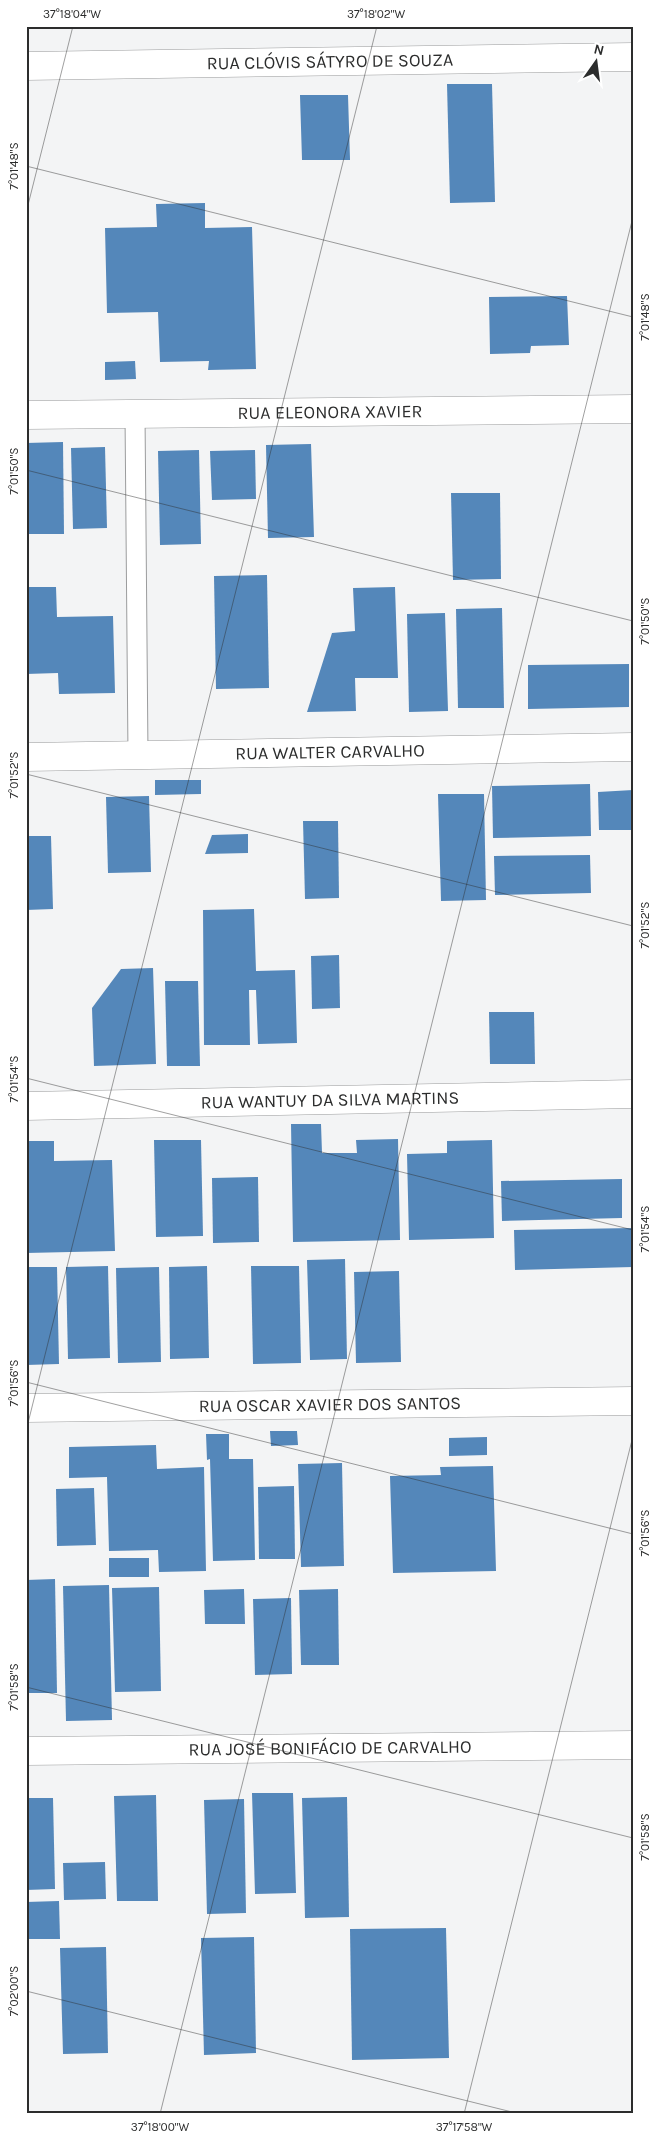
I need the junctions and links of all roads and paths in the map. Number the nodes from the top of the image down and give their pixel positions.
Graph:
1 (633, 57) edge
2 (26, 66) edge
3 (633, 409) edge
4 (135, 414) junction
5 (26, 415) edge
6 (633, 747) edge
7 (138, 755) junction
8 (26, 757) edge
9 (633, 1094) edge
10 (26, 1106) edge
11 (633, 1401) edge
12 (26, 1408) edge
13 (633, 1745) edge
14 (26, 1751) edge

1 - 2 street, RUA CLÓVIS SÁTYRO DE SOUZA
3 - 4 street, RUA ELEONORA XAVIER
4 - 5 street, RUA ELEONORA XAVIER
4 - 7 lane
6 - 7 street, RUA WALTER CARVALHO
7 - 8 street, RUA WALTER CARVALHO
9 - 10 street, RUA WANTUY DA SILVA MARTINS
11 - 12 street, RUA OSCAR XAVIER DOS SANTOS
13 - 14 street, RUA JOSÉ BONIFÁCIO DE CARVALHO

